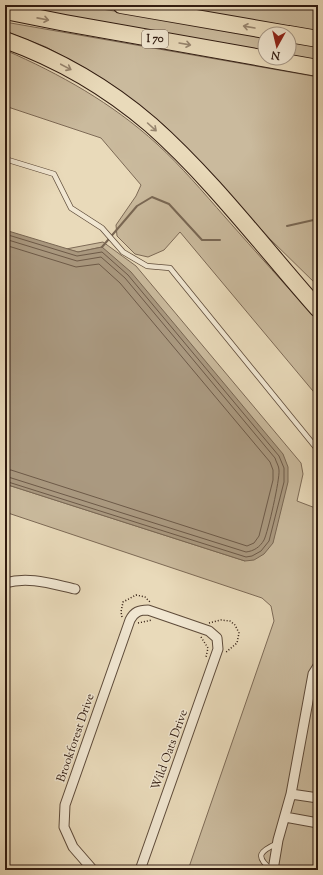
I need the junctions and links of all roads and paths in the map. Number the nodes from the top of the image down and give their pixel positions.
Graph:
1 (121, 5) edge
2 (5, 11) edge
3 (257, 29) edge
4 (297, 36) edge
5 (318, 39) edge
6 (5, 40) edge
7 (318, 68) edge
8 (5, 160) edge
9 (249, 228) junction
10 (318, 295) edge
11 (318, 309) edge
12 (318, 450) edge
13 (5, 583) edge
14 (75, 589) dead end
15 (154, 606) dead end
16 (138, 611) joint
17 (122, 618) dead end
18 (158, 622) dead end
19 (207, 623) dead end
20 (136, 628) dead end
21 (202, 637) dead end
22 (223, 657) dead end
23 (205, 660) dead end
24 (318, 666) edge
25 (291, 794) junction
26 (318, 798) edge
27 (285, 817) junction
28 (318, 823) edge
29 (278, 844) junction
30 (93, 870) edge
31 (140, 870) edge
32 (273, 870) edge

3 -> 1 highway, I 70
2 -> 7 highway, I 70
4 - 5 highway, I 70
6 -> 9 highway
8 - 12 lane
9 - 10 highway
9 - 11 highway
13 - 14 street
15 - 17 path
16 - 30 street, Brookforest Drive
16 - 31 street, Wild Oats Drive
18 - 20 path
19 - 22 path
21 - 23 path
24 - 25 street
25 - 26 street
25 - 27 street
27 - 28 street
27 - 29 street
29 - 32 street
29 - 32 lane

